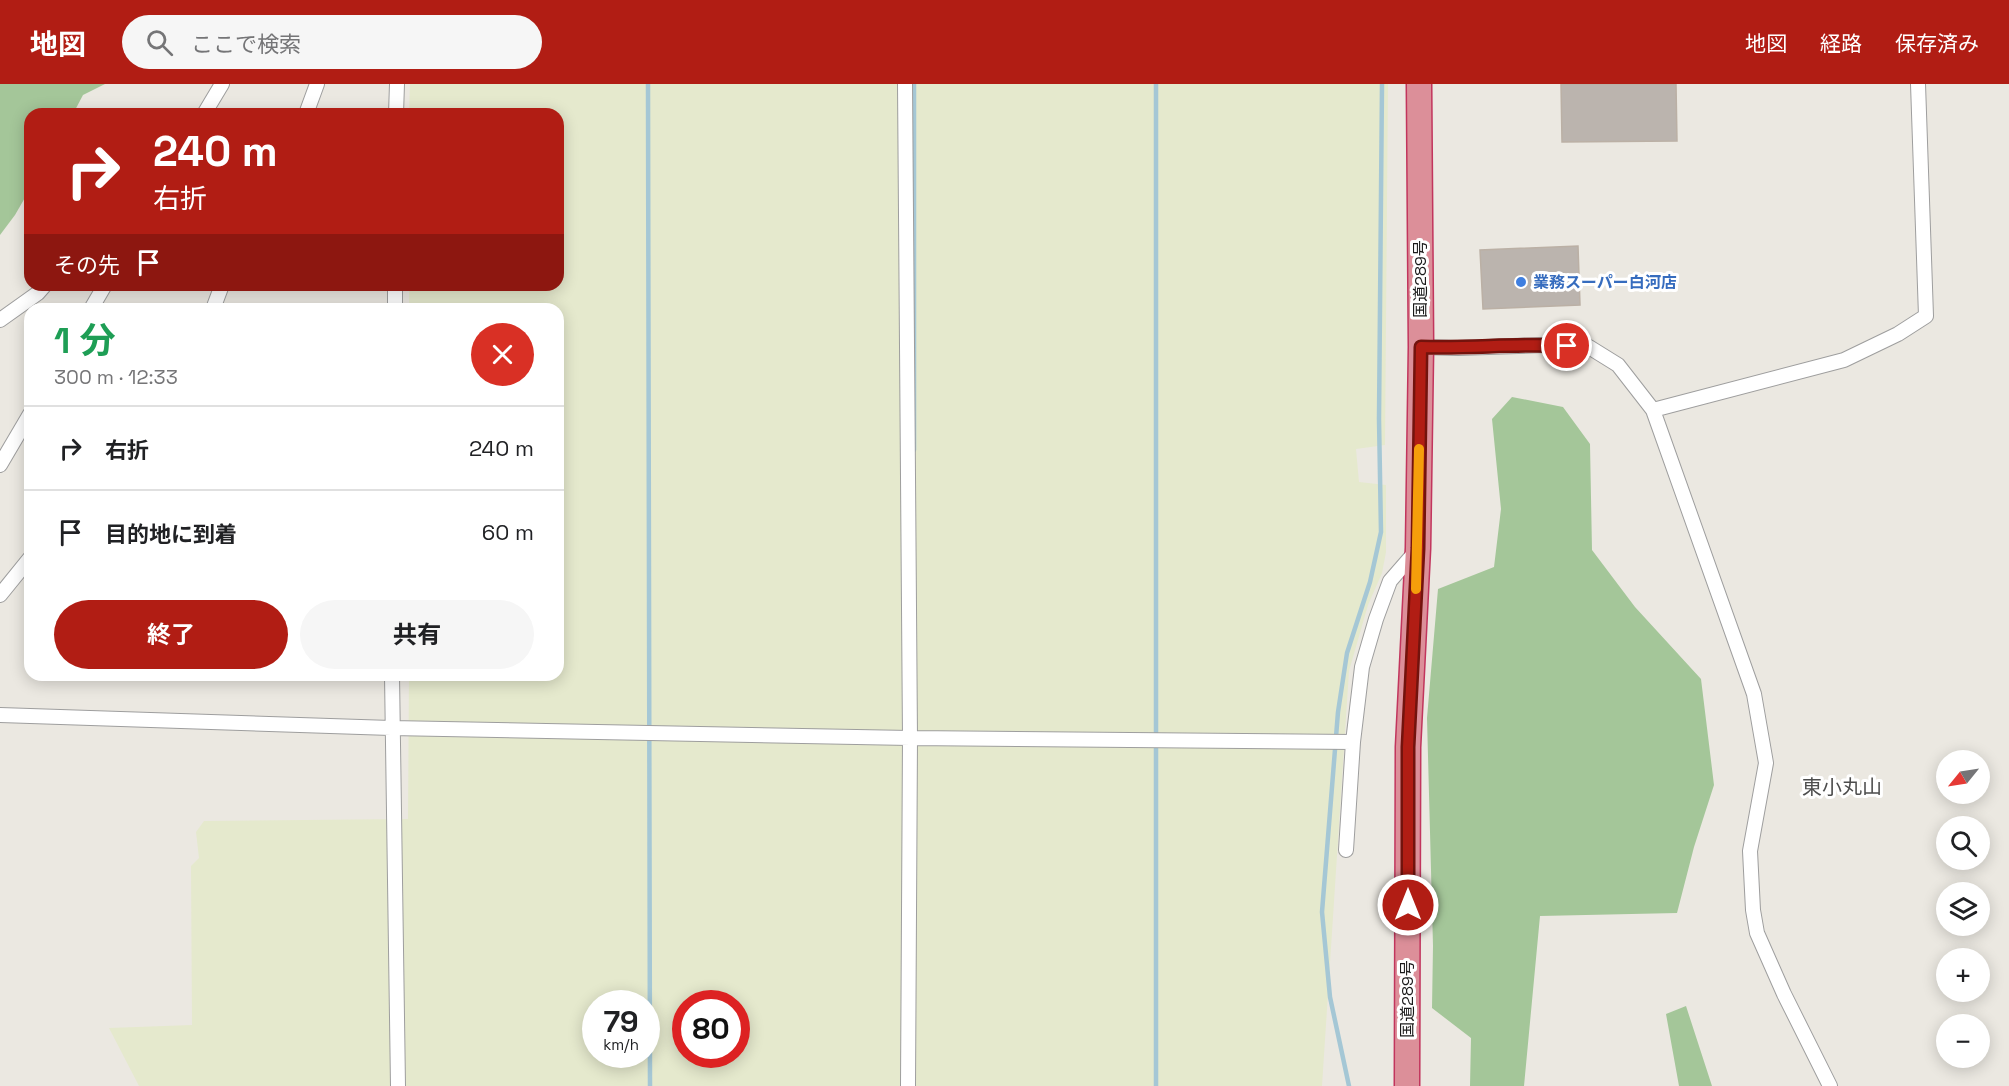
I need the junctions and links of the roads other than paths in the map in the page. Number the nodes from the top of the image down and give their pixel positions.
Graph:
1 (222, 84) edge
2 (316, 84) edge
3 (397, 84) edge
4 (905, 84) edge
5 (1419, 84) edge
6 (1918, 84) edge
7 (208, 108) edge
8 (308, 108) edge
9 (396, 108) edge
10 (40, 291) edge
11 (0, 320) edge
12 (1421, 347) junction
13 (1653, 410) junction
14 (24, 424) edge
15 (0, 465) edge
16 (1418, 548) junction
17 (24, 566) edge
18 (0, 596) edge
19 (392, 681) edge
20 (0, 715) edge
21 (391, 728) junction
22 (910, 738) junction
23 (1353, 742) junction
24 (1346, 850) dead end
25 (398, 1086) edge
26 (908, 1086) edge
27 (1407, 1086) edge
28 (1830, 1086) edge

1 - 7 street
2 - 8 street
3 - 9 street
4 - 22 street
5 - 12 highway, 国道289号
6 - 13 street
10 - 11 street
12 - 13 street
12 - 16 highway, 国道289号
13 - 28 street
14 - 15 street
16 - 23 street
16 - 27 highway, 国道289号
17 - 18 street
19 - 21 street
20 - 21 street
21 - 22 street
21 - 25 street
22 - 23 street
22 - 26 street
23 - 24 street

